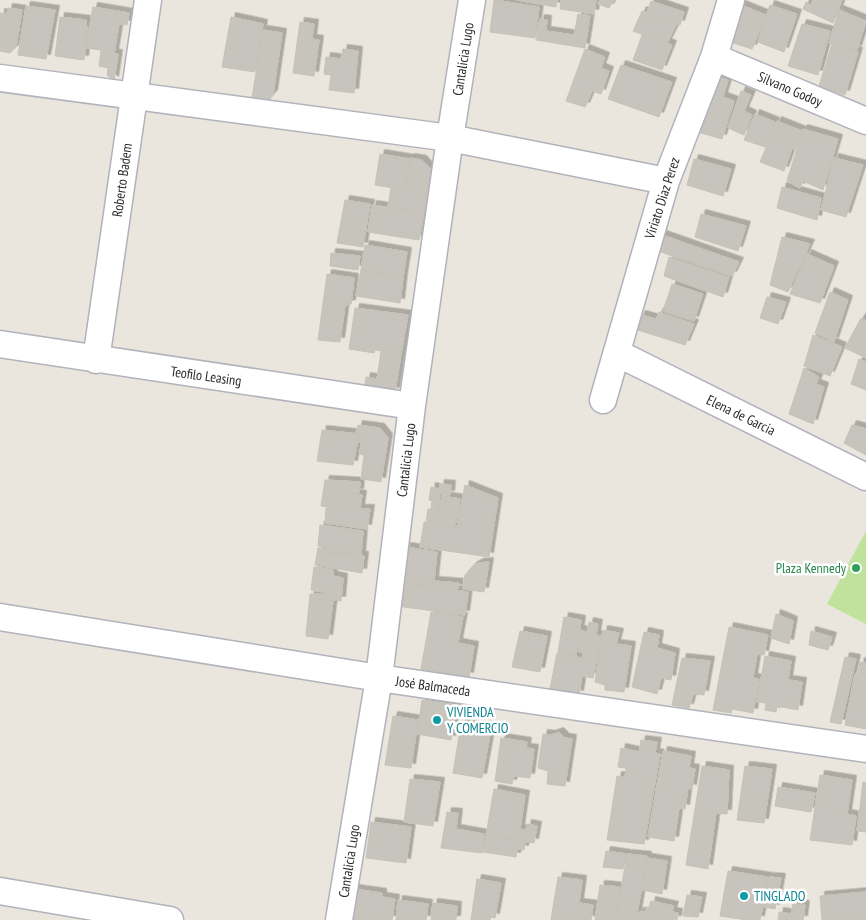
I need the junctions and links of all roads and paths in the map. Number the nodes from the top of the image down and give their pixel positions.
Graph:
1 (148, 0) edge
2 (472, 0) edge
3 (731, 0) edge
4 (714, 57) junction
5 (0, 78) edge
6 (133, 96) junction
7 (866, 121) edge
8 (450, 138) junction
9 (666, 181) junction
10 (0, 344) edge
11 (617, 353) junction
12 (96, 360) junction
13 (603, 400) dead end
14 (412, 406) junction
15 (866, 477) edge
16 (0, 618) edge
17 (379, 678) junction
18 (866, 749) edge
19 (0, 890) edge
20 (170, 920) edge
21 (339, 920) edge

1 - 6 street, Roberto Badem
2 - 8 street, Cantalicia Lugo
3 - 4 street, Viriato Diaz Perez
4 - 7 street, Silvano Godoy
4 - 9 street, Viriato Diaz Perez
5 - 6 street
6 - 8 street
6 - 12 street, Roberto Badem
8 - 9 street
8 - 14 street, Cantalicia Lugo
9 - 11 street, Viriato Diaz Perez
10 - 12 street, Teofilo Leasing
11 - 13 street, Viriato Diaz Perez
11 - 15 street, Elena de Garcia
12 - 14 street, Teofilo Leasing
14 - 17 street, Cantalicia Lugo
16 - 17 street, José Balmaceda
17 - 18 street, José Balmaceda
17 - 21 street, Cantalicia Lugo
19 - 20 street

